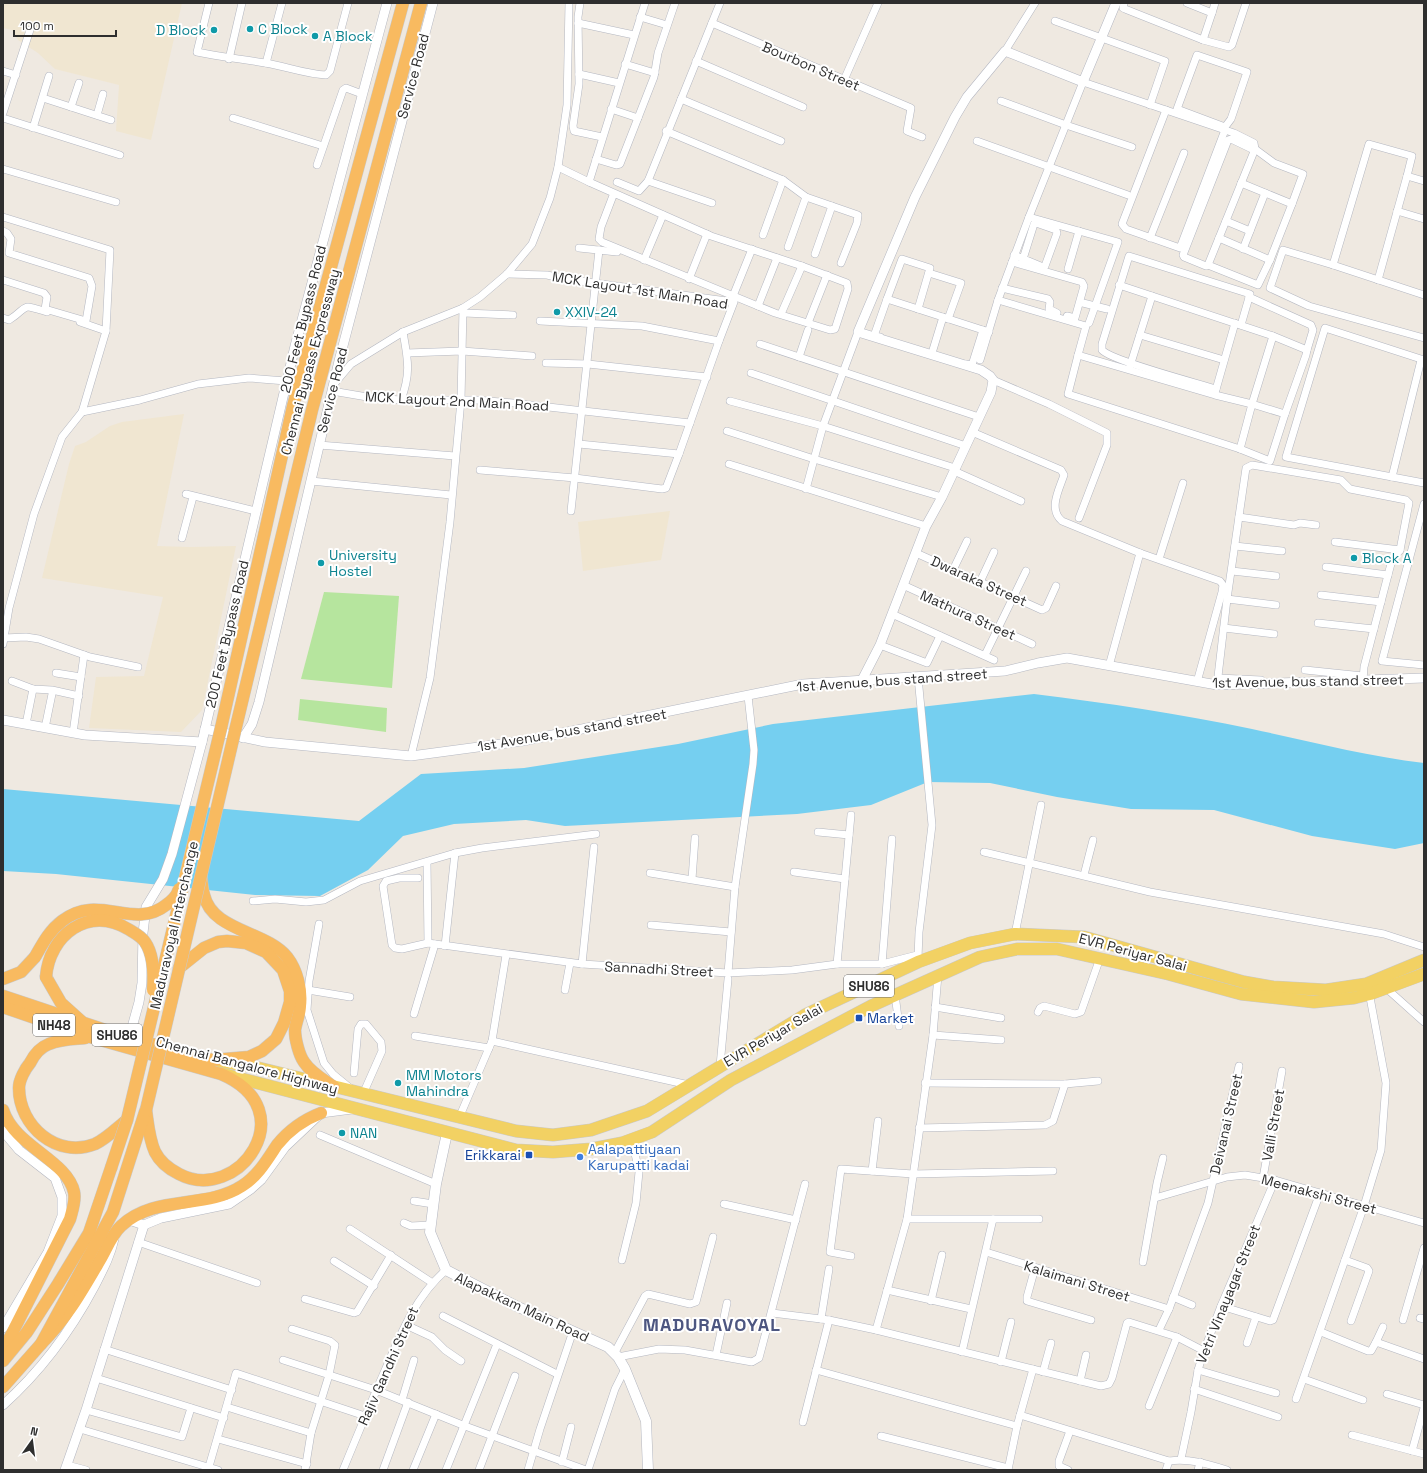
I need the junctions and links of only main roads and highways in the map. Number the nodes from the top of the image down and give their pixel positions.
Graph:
1 (403, 3) edge
2 (421, 3) edge
3 (221, 728) joint
4 (239, 734) joint
5 (186, 873) junction
6 (201, 874) junction
7 (1424, 960) edge
8 (179, 968) junction
9 (1213, 973) junction
10 (1424, 974) edge
11 (3, 979) edge
12 (1210, 985) junction
13 (1368, 989) junction
14 (3, 996) edge
15 (3, 1007) edge
16 (21, 1008) junction
17 (150, 1021) junction
18 (85, 1025) junction
19 (90, 1037) junction
20 (736, 1056) junction
21 (213, 1060) junction
22 (744, 1073) junction
23 (221, 1074) junction
24 (334, 1088) junction
25 (354, 1109) joint
26 (3, 1110) edge
27 (146, 1110) junction
28 (321, 1113) road end
29 (126, 1120) junction
30 (447, 1132) junction
31 (41, 1344) junction
32 (3, 1351) edge
33 (3, 1361) edge
34 (3, 1387) edge
35 (648, 1470) edge

1 - 3 highway, Chennai Bypass Expressway
2 - 4 highway, Chennai Bypass Expressway
3 - 5 highway, Maduravoyal Interchange, bridge
4 - 6 highway, Maduravoyal Interchange, bridge
5 - 11 highway, bridge
5 - 17 highway, Maduravoyal Interchange, bridge
6 - 8 highway, Maduravoyal Interchange, bridge
6 - 24 highway
7 - 13 main road, EVR Periyar Salai / SHU86
8 - 21 highway
8 - 27 highway, Maduravoyal Interchange, bridge
9 - 12 main road
9 - 13 main road, EVR Periyar Salai / SHU86
9 - 20 main road, EVR Periyar Salai / SHU86
10 - 13 main road, EVR Periyar Salai / SHU86
12 - 13 main road, EVR Periyar Salai / SHU86
12 - 22 main road, EVR Periyar Salai / SHU86
14 - 16 highway, NH48
15 - 16 highway, NH48
16 - 18 highway, Chennai Bangalore Highway / SHU86
16 - 19 highway, Chennai Bangalore Highway / NH48
17 - 18 highway, bridge
17 - 29 highway, Maduravoyal Interchange, bridge
18 - 21 highway, Chennai Bangalore Highway / SHU86
19 - 23 highway, Chennai Bangalore Highway / SHU86
19 - 29 highway
20 - 22 main road
20 - 24 main road, EVR Periyar Salai / SHU86
21 - 24 main road, Chennai Bangalore Highway / SHU86
22 - 30 main road, EVR Periyar Salai / SHU86
23 - 25 main road, Chennai Bangalore Highway / SHU86
23 - 27 highway
25 - 30 main road, EVR Periyar Salai / SHU86
26 - 32 highway
27 - 31 highway, Maduravoyal Interchange
28 - 31 highway
29 - 33 highway, Maduravoyal Interchange, bridge
30 - 35 main road, Alapakkam Main Road
31 - 34 highway

